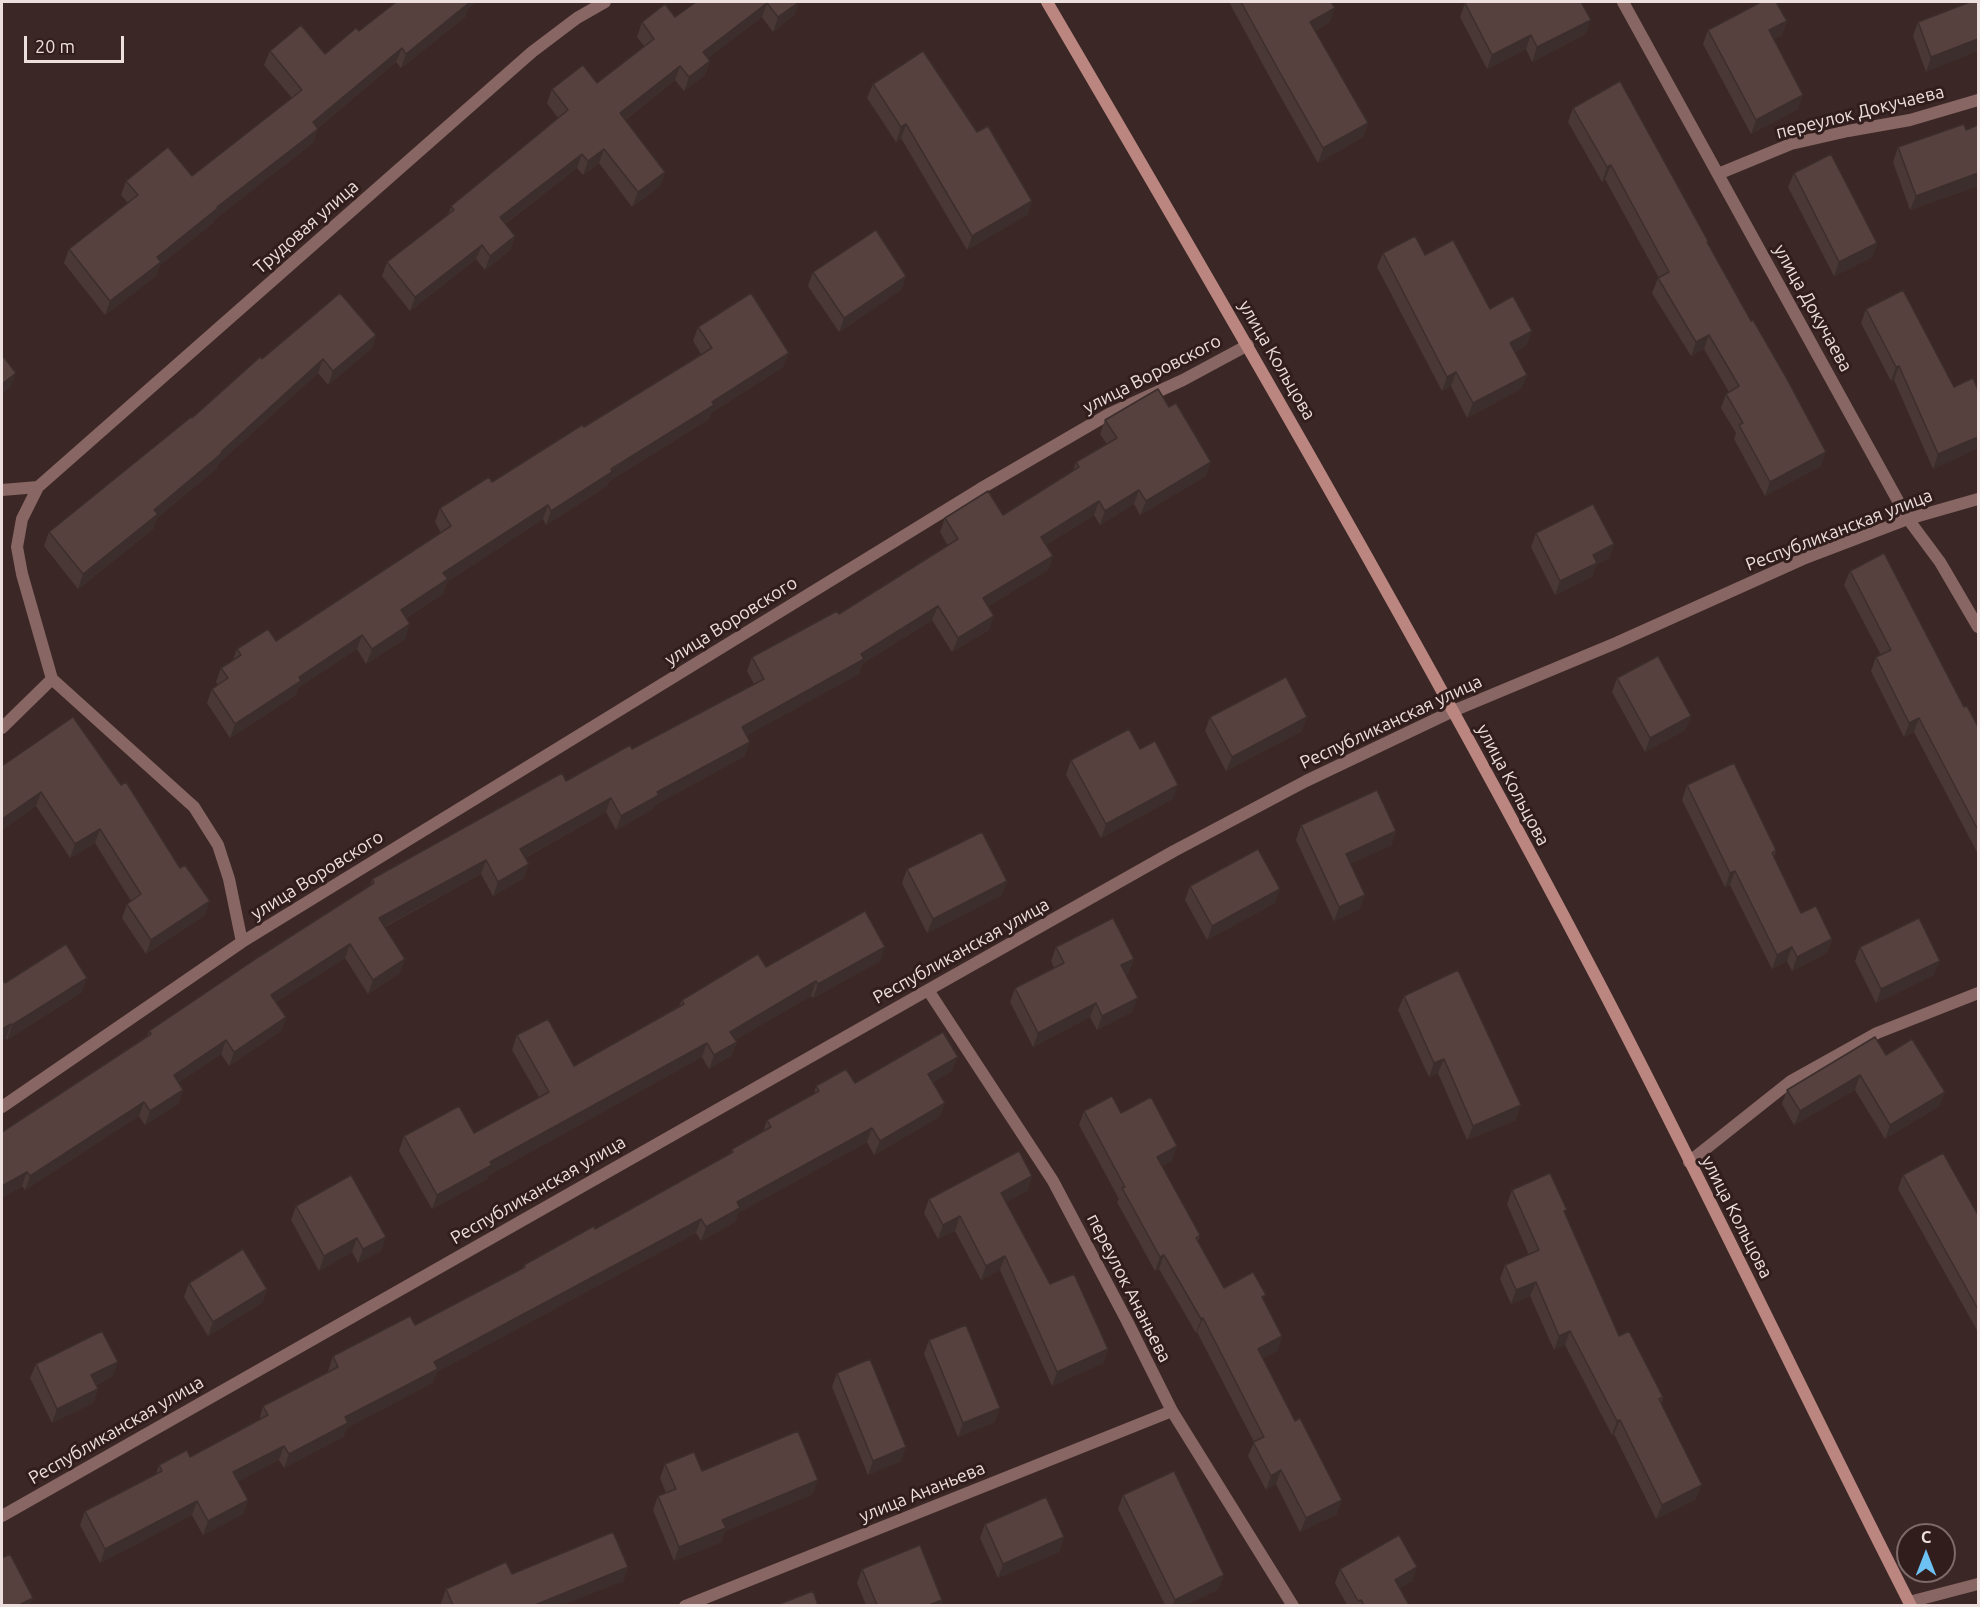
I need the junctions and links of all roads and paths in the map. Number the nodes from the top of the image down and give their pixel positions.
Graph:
1 (604, 2) edge
2 (1047, 2) edge
3 (1623, 2) edge
4 (1978, 100) edge
5 (1718, 174) junction
6 (1248, 345) junction
7 (38, 487) junction
8 (2, 490) edge
9 (1978, 499) edge
10 (1908, 519) junction
11 (1978, 627) edge
12 (52, 679) junction
13 (1453, 711) junction
14 (2, 728) edge
15 (242, 942) junction
16 (928, 990) junction
17 (1978, 993) edge
18 (2, 1107) edge
19 (1689, 1162) junction
20 (1172, 1411) junction
21 (2, 1516) edge
22 (1978, 1584) edge
23 (1910, 1604) edge
24 (685, 1605) edge
25 (1293, 1605) edge

1 - 7 street, Трудовая улица
2 - 6 main road, улица Кольцова
3 - 5 street, улица Докучаева
4 - 5 street, переулок Докучаева
5 - 10 street, улица Докучаева
6 - 13 main road, улица Кольцова
6 - 15 street, улица Воровского
7 - 8 street
7 - 12 street
9 - 10 street, Республиканская улица
10 - 11 street, улица Докучаева
10 - 13 street, Республиканская улица
12 - 14 street
12 - 15 street, улица Воровского
13 - 16 street, Республиканская улица
13 - 19 main road, улица Кольцова
15 - 18 street, улица Воровского
16 - 20 street, переулок Ананьева
16 - 21 street, Республиканская улица
17 - 19 street
19 - 23 main road, улица Кольцова
20 - 24 street, улица Ананьева
20 - 25 street, переулок Ананьева
22 - 23 street

